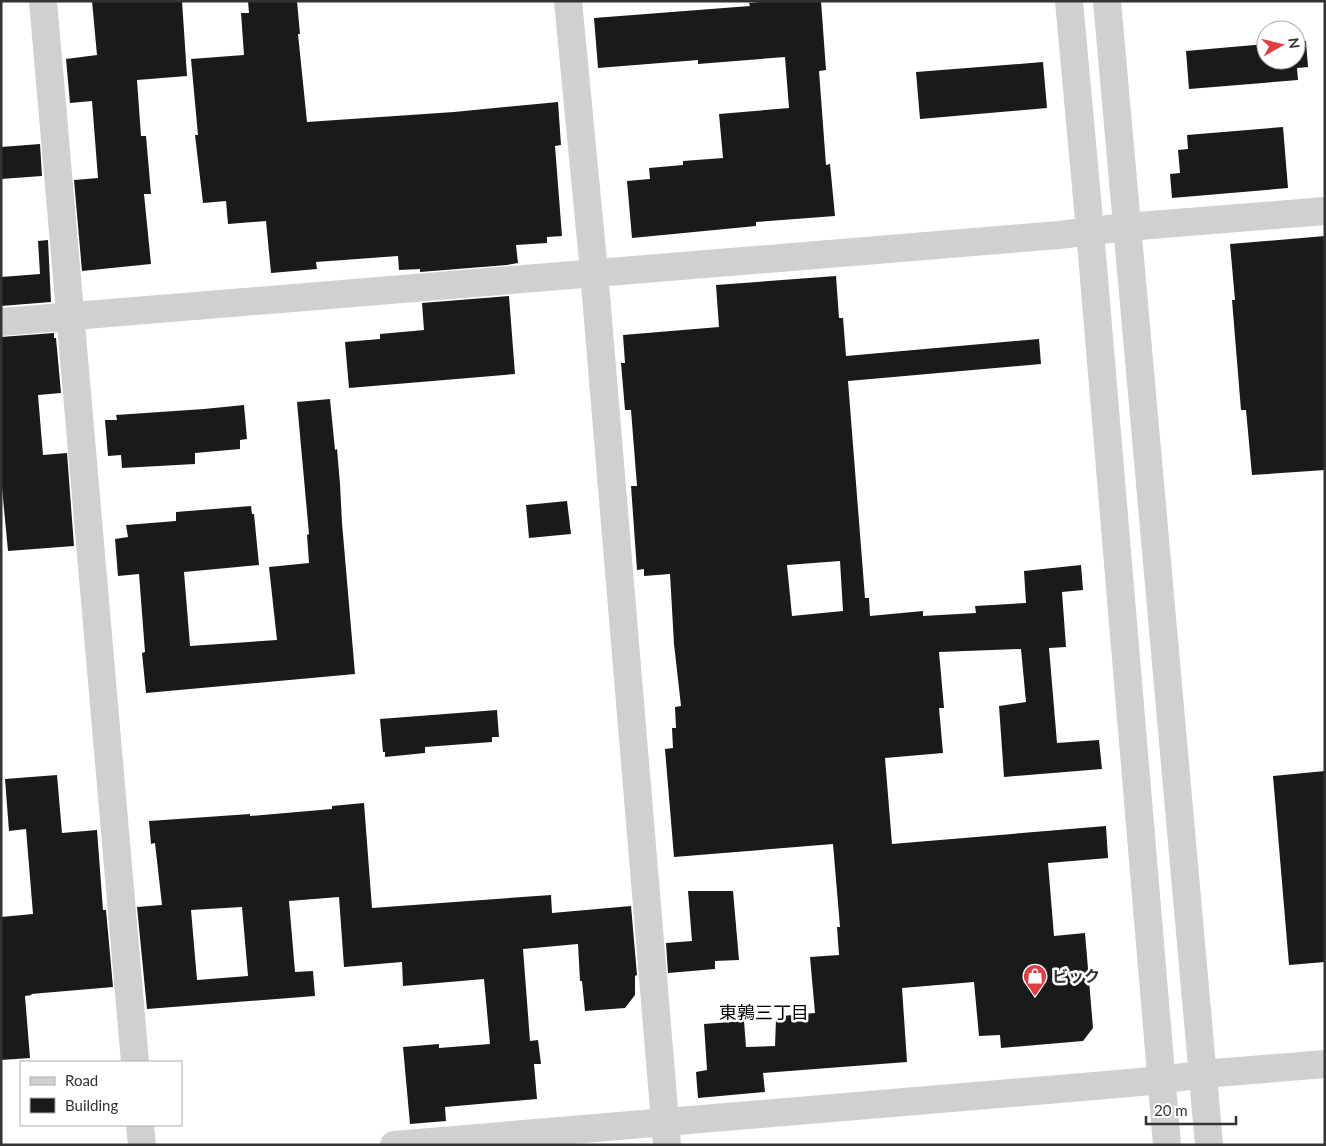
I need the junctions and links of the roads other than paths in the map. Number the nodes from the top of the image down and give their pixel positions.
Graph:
1 (43, 1) edge
2 (568, 1) edge
3 (1069, 1) edge
4 (1107, 1) edge
5 (1325, 211) edge
6 (1126, 227) junction
7 (1090, 231) junction
8 (594, 272) junction
9 (71, 317) junction
10 (1, 322) edge
11 (135, 1061) edge
12 (1325, 1064) edge
13 (1204, 1074) junction
14 (1162, 1080) junction
15 (140, 1126) edge
16 (666, 1134) edge
17 (142, 1145) edge
18 (394, 1145) edge
19 (1167, 1145) edge
20 (1209, 1145) edge

1 - 9 street
2 - 8 street
3 - 7 street
4 - 6 street
5 - 6 street
6 - 7 street
6 - 13 street
7 - 8 street
7 - 14 street
8 - 9 street
8 - 16 street
9 - 10 street
9 - 11 street
12 - 13 street
13 - 14 street
13 - 20 street
14 - 16 street
14 - 19 street
15 - 17 street
16 - 18 street

